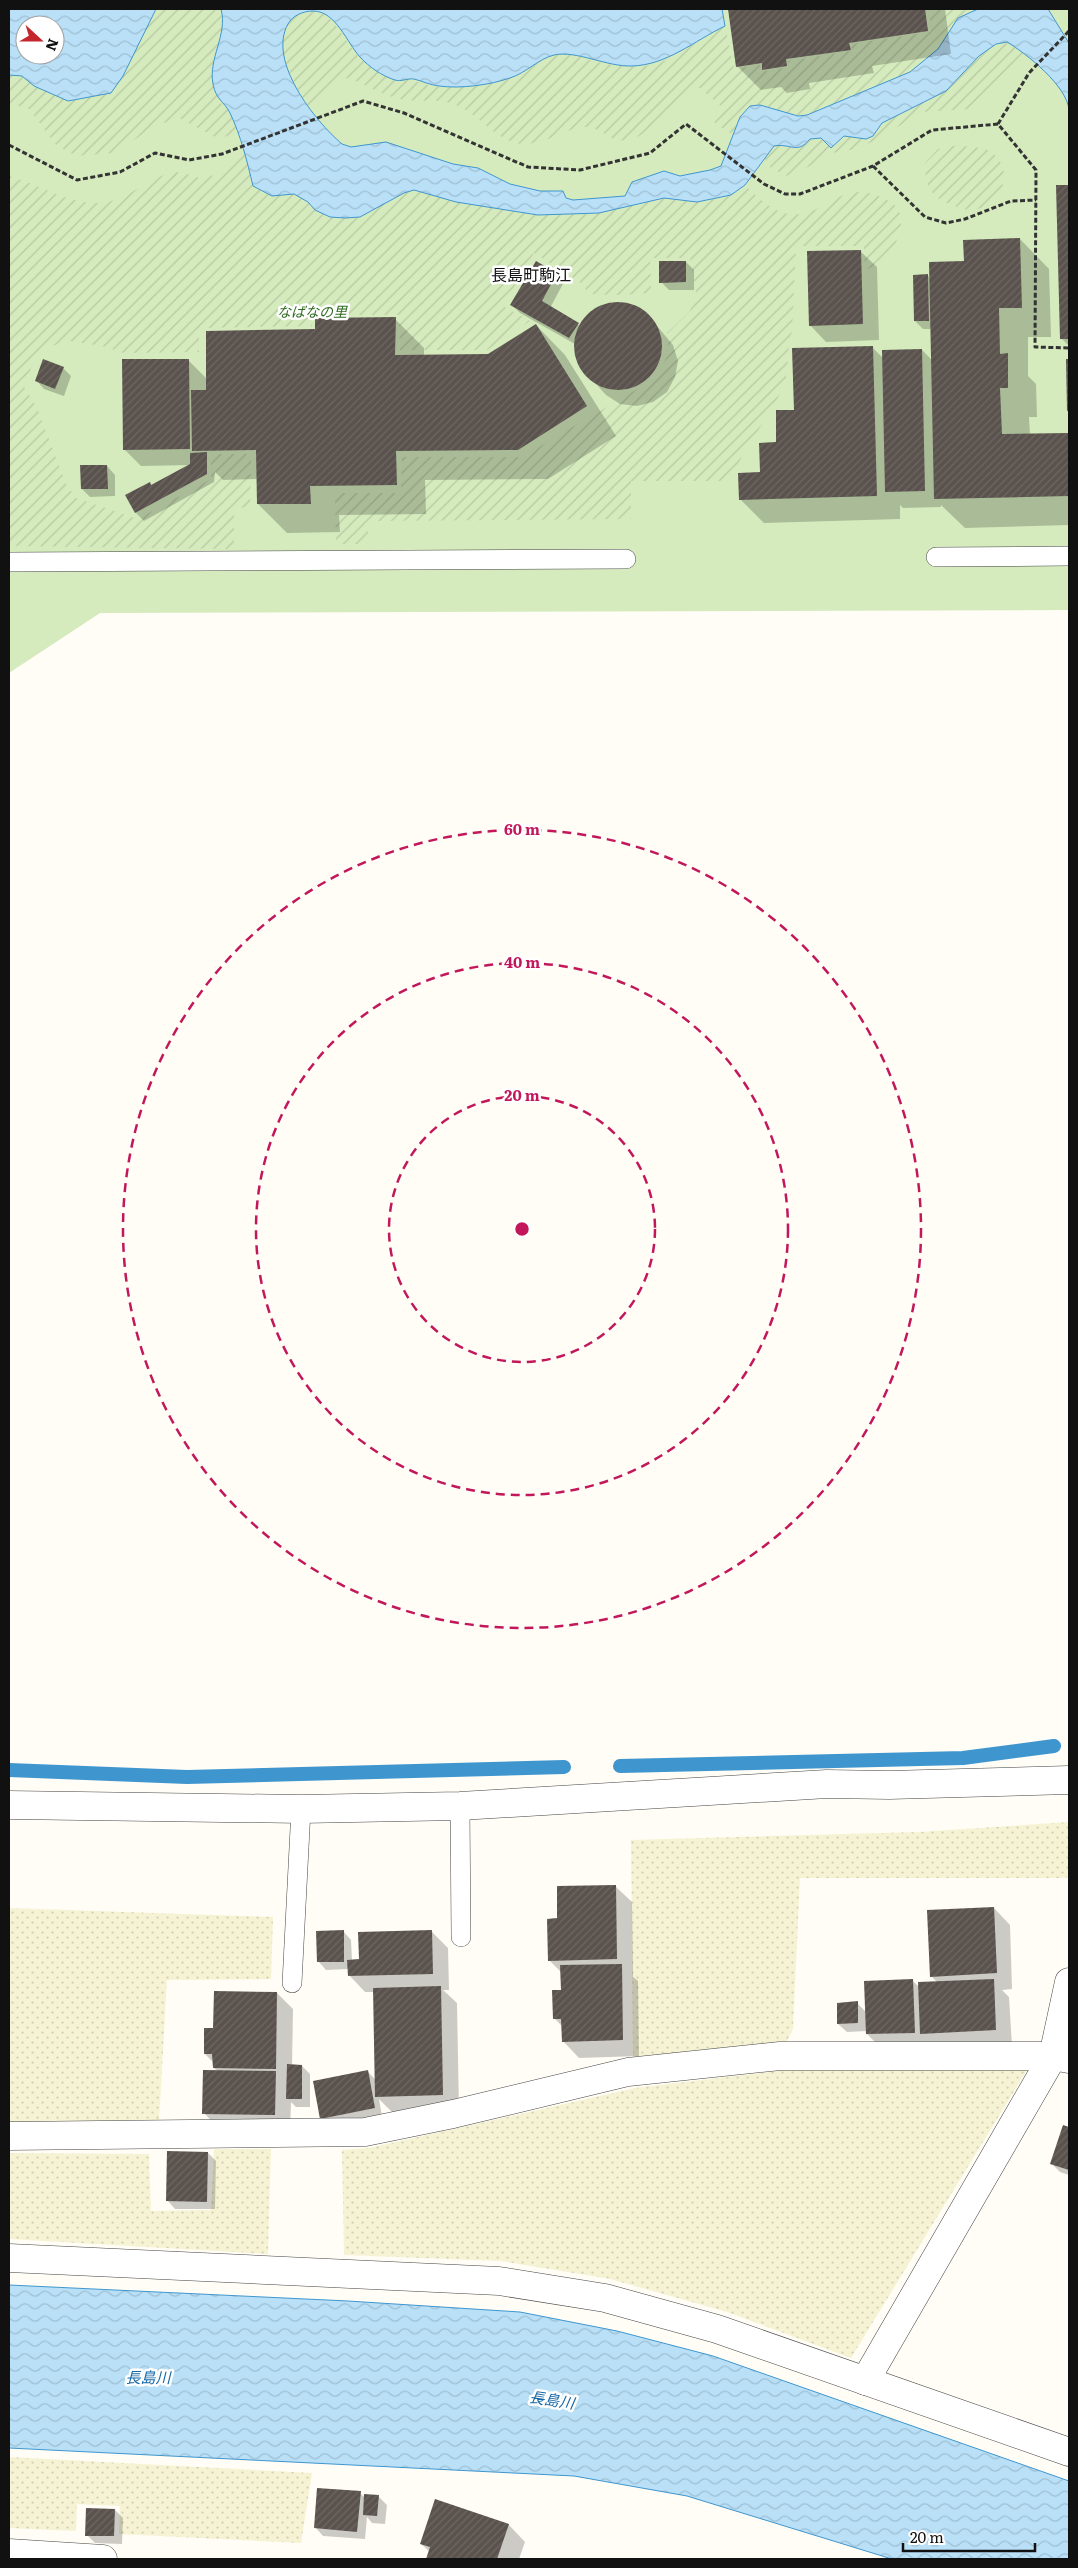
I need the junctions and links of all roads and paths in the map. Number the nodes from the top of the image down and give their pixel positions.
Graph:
1 (1069, 31) edge
2 (998, 124) junction
3 (9, 145) edge
4 (872, 166) junction
5 (1036, 200) junction
6 (1069, 348) edge
7 (1069, 556) edge
8 (936, 557) dead end
9 (626, 559) dead end
10 (9, 562) edge
11 (1069, 1780) edge
12 (9, 1805) edge
13 (460, 1806) junction
14 (301, 1809) junction
15 (461, 1937) dead end
16 (1069, 1982) edge
17 (292, 1983) dead end
18 (1061, 2057) edge
19 (9, 2136) edge
20 (9, 2258) edge
21 (865, 2381) junction
22 (1069, 2452) edge
23 (9, 2553) edge
24 (103, 2559) edge

1 - 2 path
2 - 4 path
2 - 5 path
3 - 4 path
4 - 5 path
5 - 6 path
7 - 8 lane
9 - 10 lane
11 - 13 street
12 - 14 street
13 - 14 street
13 - 15 lane
14 - 17 lane
16 - 18 street
18 - 19 street
18 - 21 street
20 - 21 street
21 - 22 street
23 - 24 street

